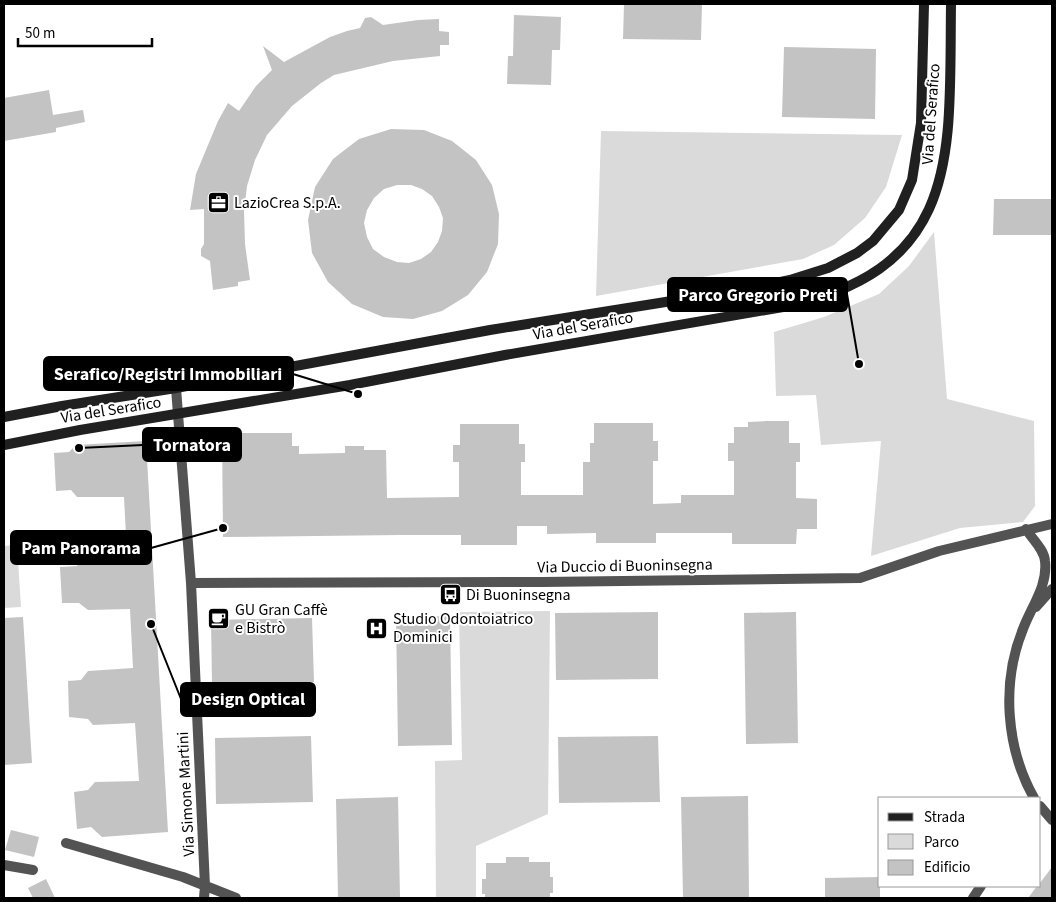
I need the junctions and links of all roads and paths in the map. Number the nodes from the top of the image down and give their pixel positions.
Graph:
1 (924, 4) edge
2 (951, 4) edge
3 (176, 388) junction
4 (178, 414) junction
5 (4, 417) edge
6 (4, 445) edge
7 (1052, 524) edge
8 (1026, 529) junction
9 (191, 583) junction
10 (1052, 589) edge
11 (1030, 613) junction
12 (1033, 797) edge
13 (1041, 807) edge
14 (1052, 820) edge
15 (66, 844) dead end
16 (4, 865) edge
17 (32, 870) dead end
18 (205, 886) junction
19 (980, 887) edge
20 (204, 898) edge
21 (236, 898) edge
22 (973, 898) edge

1 - 3 street, Via del Serafico
2 - 4 street, Via del Serafico
3 - 4 street, Via Simone Martini
3 - 5 street, Via del Serafico
4 - 6 street, Via del Serafico
4 - 9 street, Via Simone Martini
7 - 8 street, Via Duccio di Buoninsegna
8 - 9 street, Via Duccio di Buoninsegna
8 - 11 street
9 - 18 street, Via Simone Martini
10 - 11 street
11 - 12 street
13 - 14 street
15 - 18 street
16 - 17 street
18 - 20 street, Via Simone Martini
18 - 21 street
19 - 22 street

